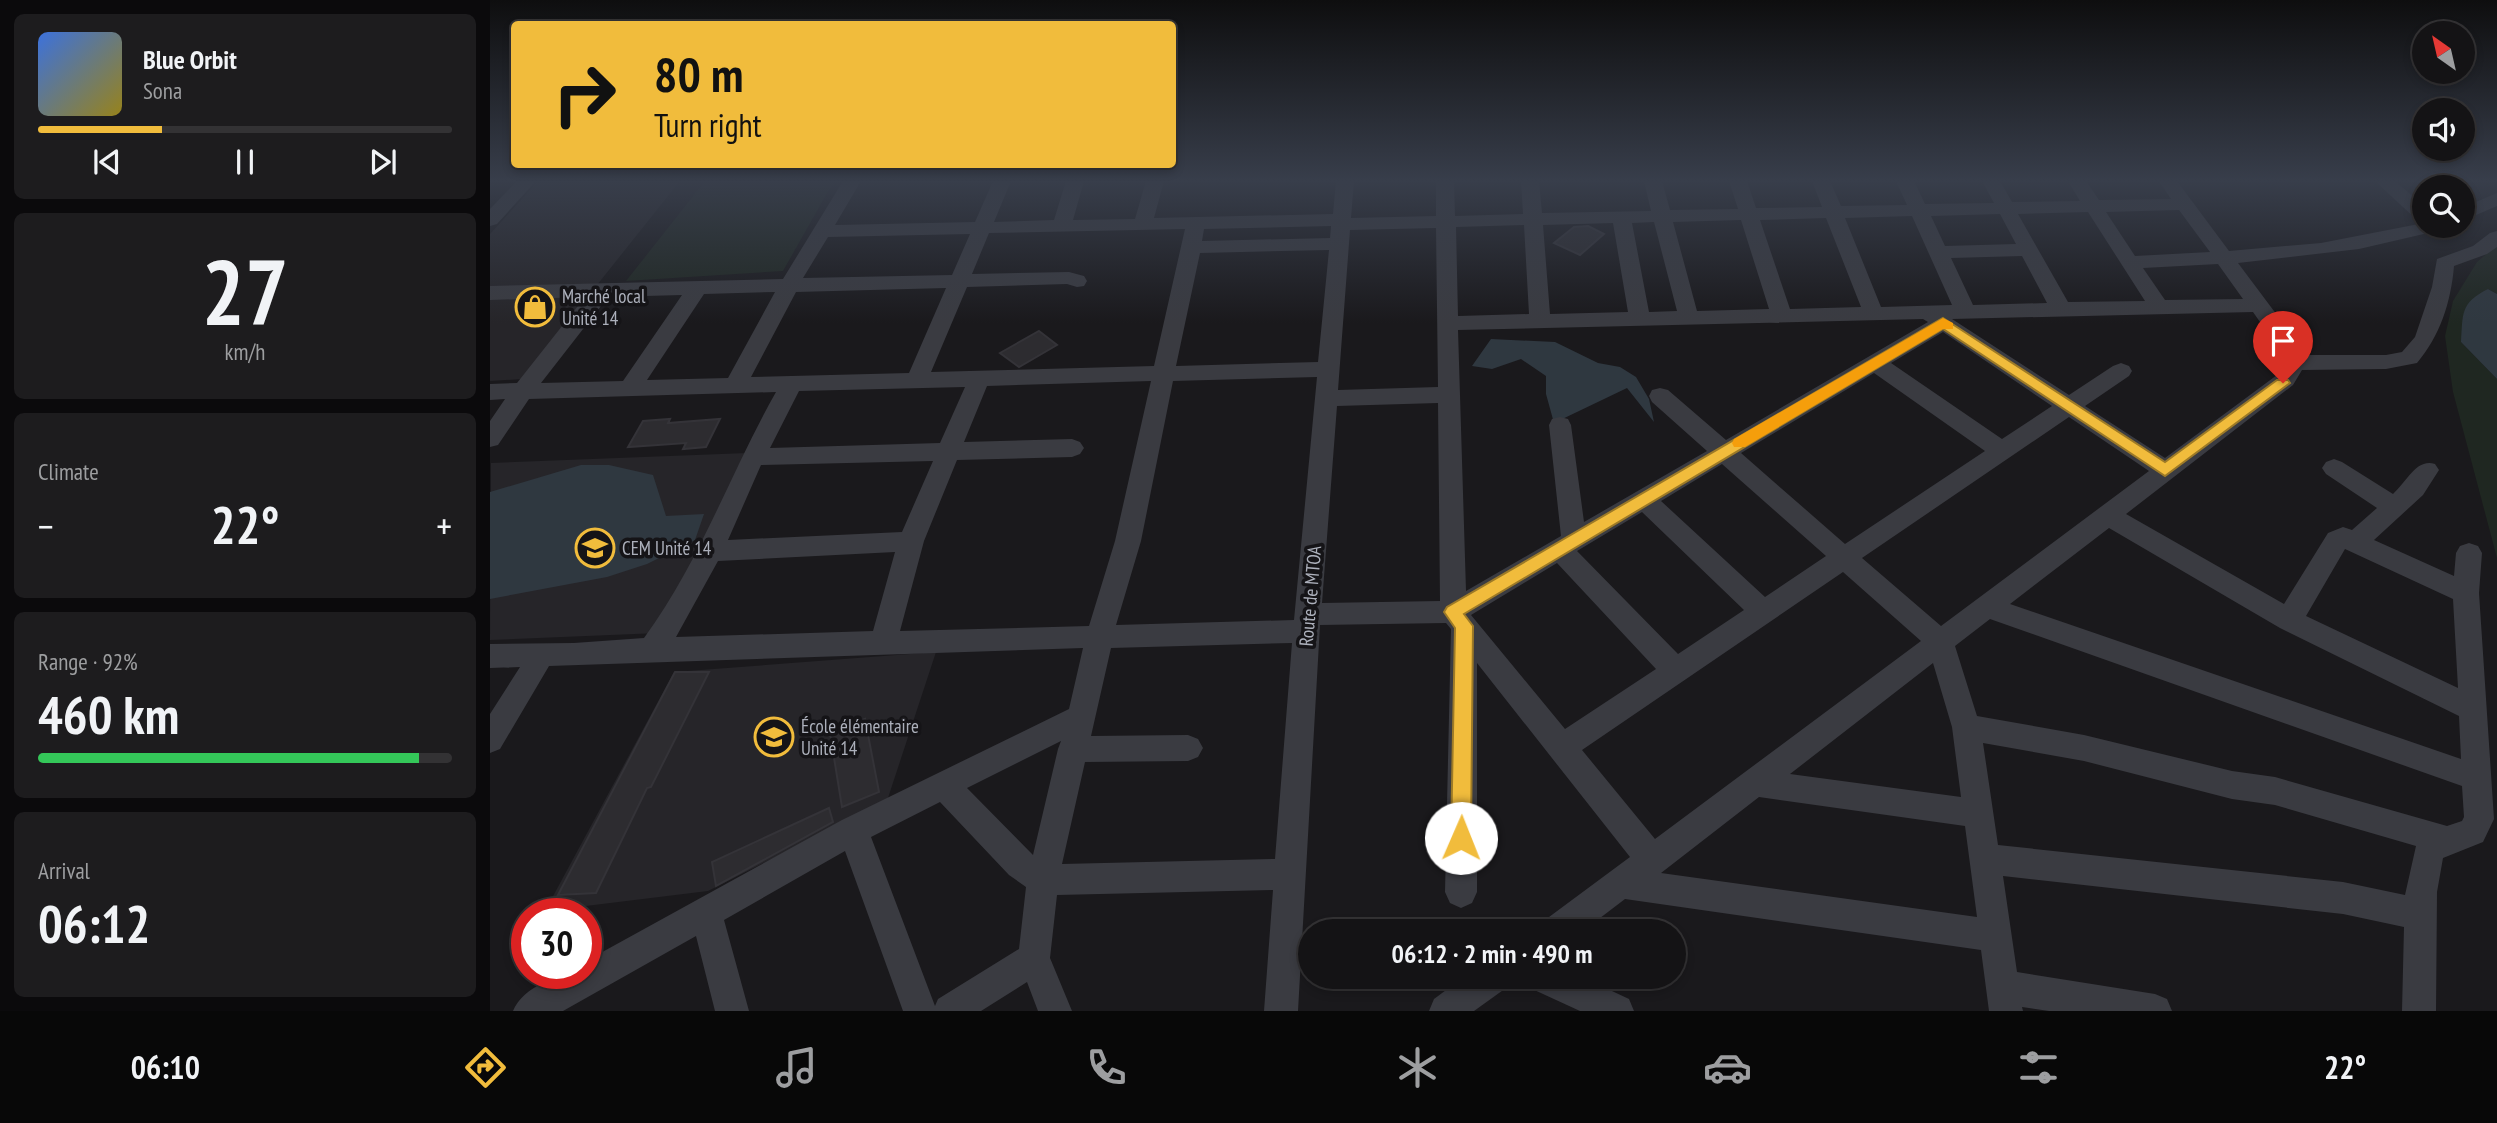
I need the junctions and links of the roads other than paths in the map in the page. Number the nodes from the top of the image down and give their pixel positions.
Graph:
1 (824, 228) edge
2 (973, 228) edge
3 (983, 228) edge
4 (1195, 228) edge
5 (1320, 228) edge
6 (1352, 228) edge
7 (1446, 228) edge
8 (1533, 228) edge
9 (1623, 228) edge
10 (1665, 228) edge
11 (1753, 228) edge
12 (1839, 228) edge
13 (1927, 228) edge
14 (2017, 228) edge
15 (2108, 228) edge
16 (2204, 228) edge
17 (1340, 229) junction
18 (822, 231) junction
19 (2412, 231) edge
20 (2497, 237) edge
21 (1191, 247) junction
22 (2028, 250) junction
23 (1938, 252) junction
24 (2226, 259) junction
25 (2130, 262) junction
26 (958, 281) junction
27 (1077, 281) dead end
28 (789, 285) junction
29 (698, 287) junction
30 (602, 290) junction
31 (490, 293) edge
32 (2259, 305) junction
33 (2158, 307) junction
34 (2061, 309) junction
35 (1966, 312) junction
36 (1874, 314) junction
37 (1782, 316) junction
38 (1936, 317) junction
39 (1689, 318) junction
40 (1640, 319) junction
41 (1539, 321) junction
42 (1448, 323) junction
43 (1875, 363) junction
44 (2295, 363) junction
45 (1328, 369) junction
46 (2121, 370) dead end
47 (1163, 374) junction
48 (979, 379) junction
49 (916, 381) junction
50 (792, 384) junction
51 (735, 386) junction
52 (630, 388) junction
53 (523, 391) junction
54 (490, 392) edge
55 (1449, 395) junction
56 (1660, 396) dead end
57 (1325, 398) junction
58 (2068, 406) junction
59 (1560, 425) dead end
60 (490, 439) edge
61 (1072, 448) dead end
62 (2002, 451) junction
63 (1724, 452) junction
64 (950, 453) junction
65 (754, 457) junction
66 (2334, 468) dead end
67 (2165, 470) junction
68 (2427, 470) dead end
69 (1644, 499) junction
70 (2395, 507) junction
71 (2106, 514) junction
72 (911, 541) junction
73 (2356, 541) junction
74 (1567, 545) junction
75 (710, 551) junction
76 (2469, 553) dead end
77 (1844, 557) junction
78 (2466, 593) junction
79 (1986, 607) junction
80 (1763, 612) junction
81 (1458, 619) junction
82 (2289, 620) junction
83 (1307, 622) junction
84 (1100, 635) junction
85 (884, 642) junction
86 (1940, 642) junction
87 (652, 649) junction
88 (542, 654) junction
89 (490, 656) edge
90 (1676, 671) junction
91 (2473, 709) junction
92 (1080, 717) junction
93 (1966, 727) junction
94 (490, 740) edge
95 (1188, 748) dead end
96 (1561, 748) junction
97 (1073, 749) junction
98 (2475, 777) junction
99 (1755, 783) junction
100 (945, 786) junction
101 (1979, 814) junction
102 (853, 830) junction
103 (2448, 841) junction
104 (1985, 859) junction
105 (1653, 860) junction
106 (1290, 874) junction
107 (1043, 880) junction
108 (1623, 883) junction
109 (1461, 892) dead end
110 (706, 913) junction
111 (2420, 914) junction
112 (1573, 919) edge
113 (1996, 936) junction
114 (1034, 958) junction
115 (1476, 989) edge
116 (1570, 989) edge
117 (2004, 999) edge
118 (533, 1010) edge
119 (732, 1011) edge
120 (920, 1011) edge
121 (950, 1011) edge
122 (1055, 1011) edge
123 (1281, 1011) edge
124 (1446, 1011) edge
125 (1617, 1011) edge
126 (2155, 1011) edge
127 (2419, 1011) edge

1 - 18 street
2 - 18 street
3 - 26 street
4 - 21 street
5 - 17 street
6 - 17 street
7 - 42 street
8 - 41 street
9 - 40 street
10 - 39 street
11 - 37 street
12 - 36 street
13 - 23 street
14 - 22 street
15 - 25 street
16 - 24 street
17 - 21 street
17 - 45 street, Route de MTOA
18 - 28 street
19 - 24 street
20 - 44 street
21 - 47 street
22 - 23 street
22 - 34 street
23 - 35 street
24 - 25 street
24 - 32 street
25 - 33 street
26 - 27 street
26 - 28 street
26 - 49 street
28 - 29 street
28 - 51 street
29 - 30 street
29 - 52 street
30 - 31 street
30 - 53 street
32 - 33 street
32 - 44 street
33 - 34 street
34 - 35 street
35 - 38 street
36 - 37 street
36 - 38 street
37 - 39 street
38 - 43 street
38 - 58 street
39 - 40 street
40 - 41 street
41 - 42 street
42 - 55 street
43 - 62 street
43 - 63 street
44 - 67 street
45 - 47 street
45 - 57 street, Route de MTOA
46 - 58 street
47 - 48 street
47 - 84 street
48 - 49 street
48 - 64 street
49 - 50 street
50 - 51 street
50 - 65 street
51 - 52 street
52 - 53 street
53 - 54 street
53 - 60 street
55 - 57 street
55 - 81 street
56 - 63 street
57 - 83 street, Route de MTOA
58 - 62 street
58 - 67 street
59 - 74 street
61 - 64 street
62 - 77 street
63 - 69 street
63 - 77 street
64 - 65 street
64 - 72 street
65 - 75 street
66 - 70 street
67 - 71 street
68 - 70 street
69 - 74 street
69 - 80 street
70 - 73 street
71 - 79 street
71 - 82 street
72 - 75 street
72 - 85 street
73 - 78 street
73 - 82 street
74 - 81 street
74 - 90 street
75 - 87 street
76 - 78 street
77 - 80 street
77 - 86 street
78 - 91 street
79 - 86 street
79 - 98 street
80 - 90 street
81 - 83 street
81 - 96 street
81 - 109 street
82 - 91 street
83 - 84 street
83 - 106 street, Route de MTOA
84 - 85 street
84 - 92 street
85 - 87 street
86 - 93 street
86 - 99 street
87 - 88 street
88 - 89 street
88 - 94 street
90 - 96 street
91 - 98 street
92 - 97 street
92 - 100 street
93 - 101 street
93 - 103 street
95 - 97 street
96 - 105 street
97 - 107 street
98 - 103 street
99 - 101 street
99 - 105 street
100 - 102 street
100 - 107 street
101 - 104 street
102 - 110 street
102 - 120 street
103 - 111 street
104 - 111 street
104 - 113 street
105 - 108 street
106 - 107 street
106 - 123 street, Route de MTOA
107 - 114 street
108 - 112 street
108 - 113 street
110 - 118 street
110 - 119 street
111 - 127 street
113 - 117 street
114 - 121 street
114 - 122 street
115 - 124 street
116 - 125 street
117 - 126 street

